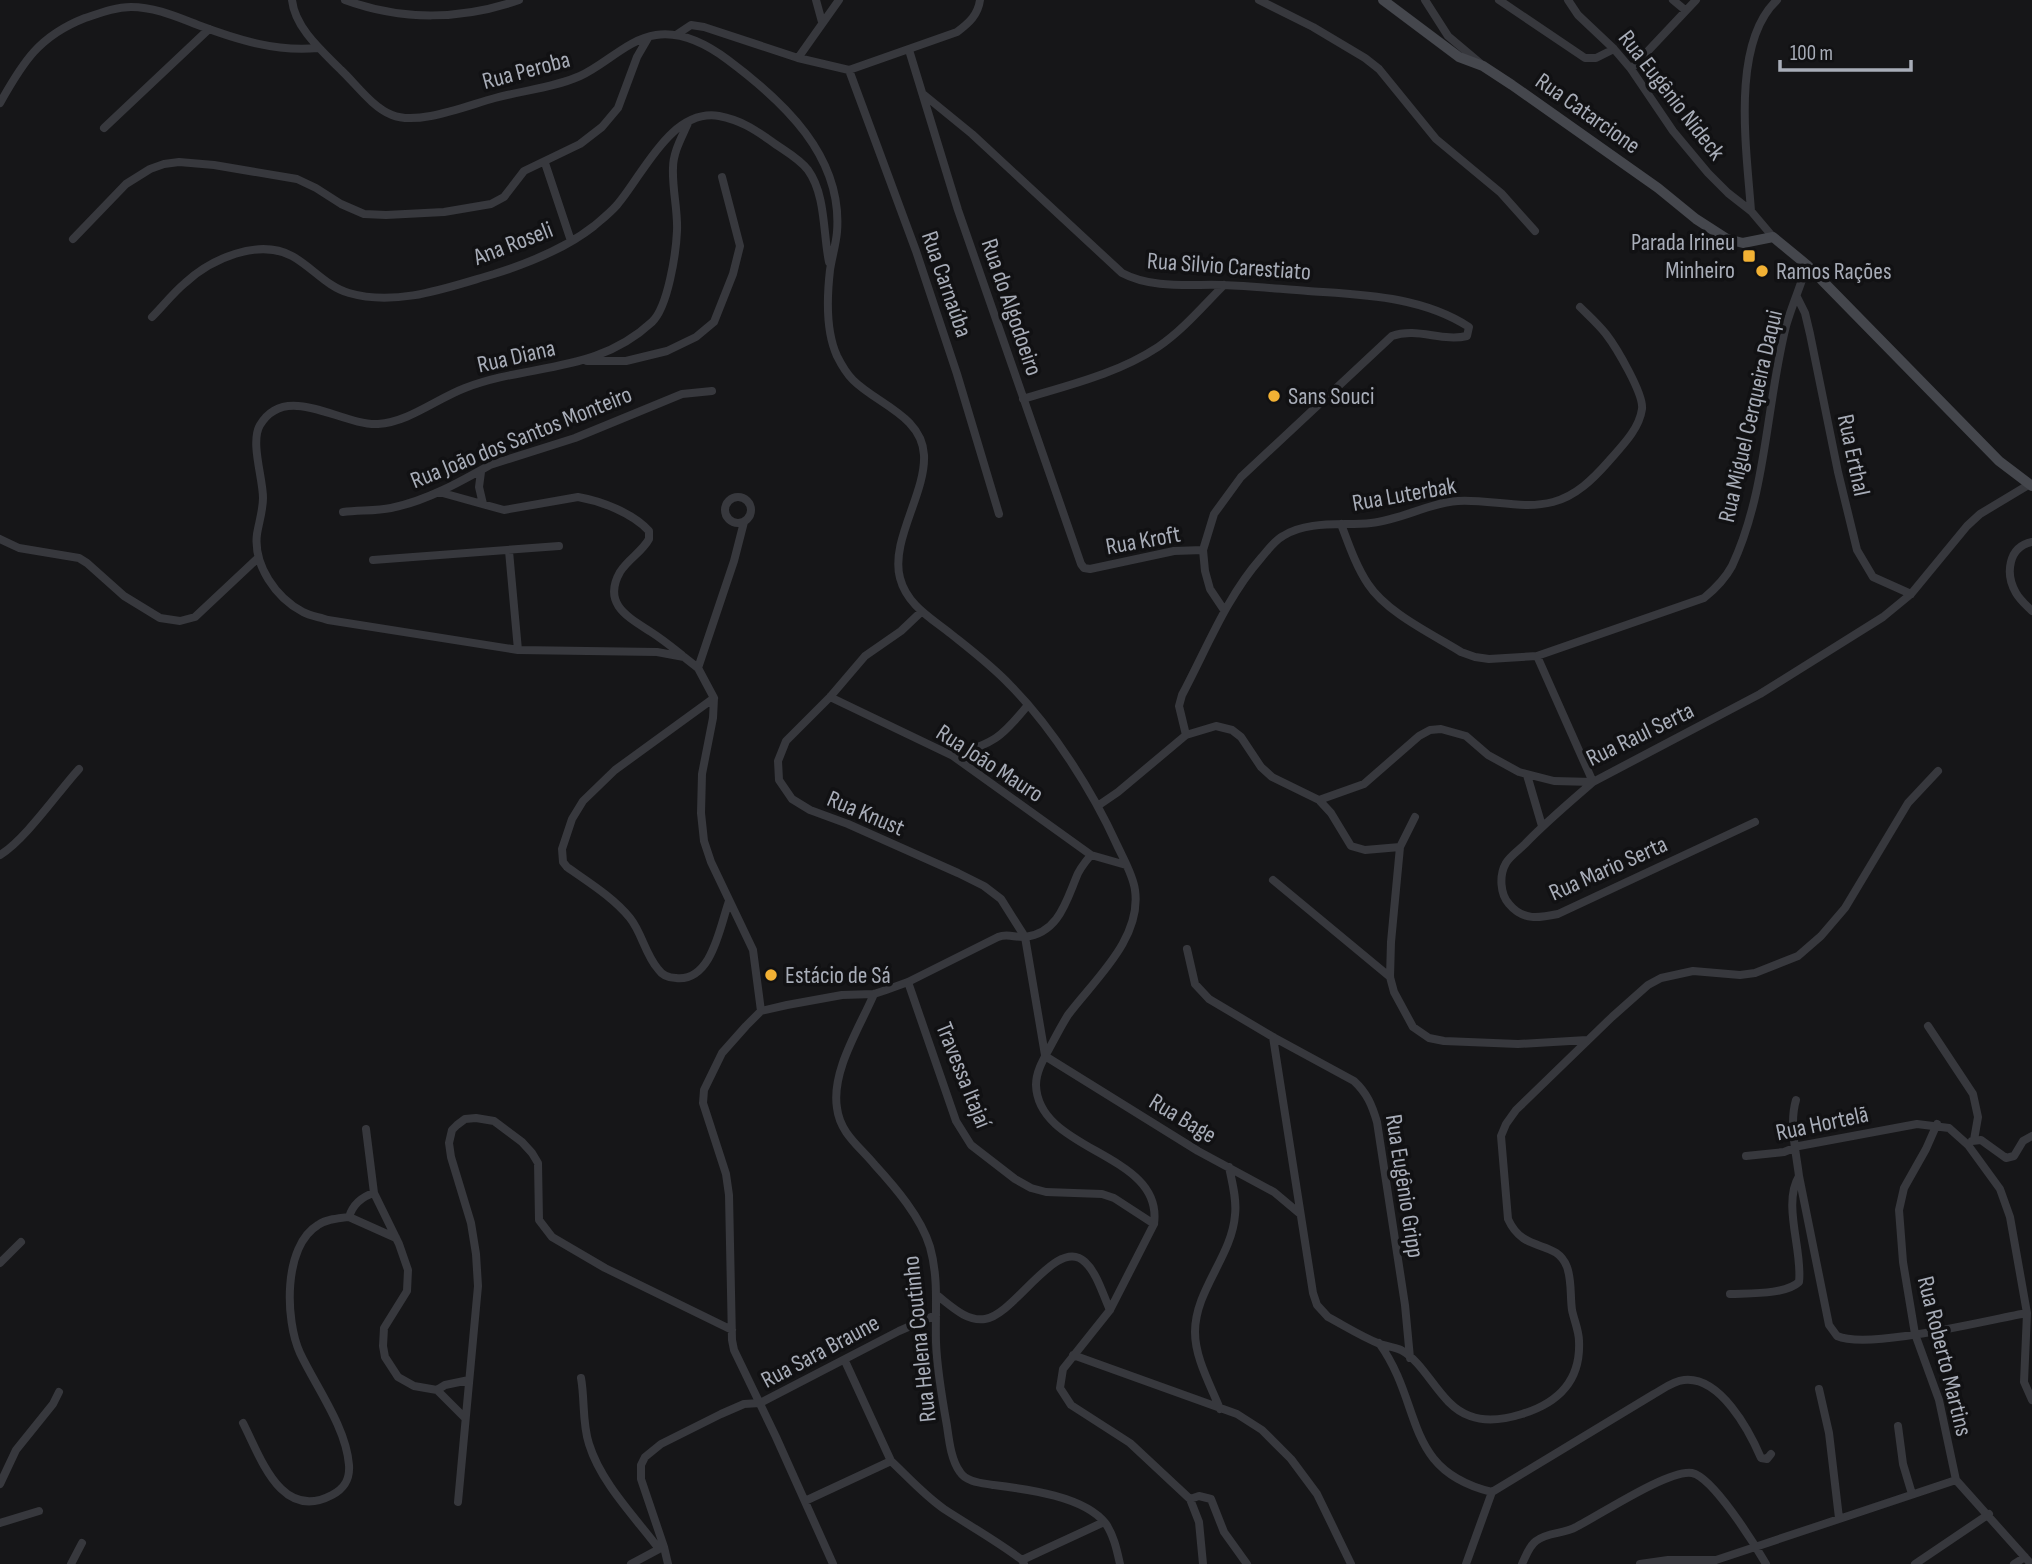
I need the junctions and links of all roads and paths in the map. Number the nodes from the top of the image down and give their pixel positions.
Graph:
1 (292, 0) edge
2 (345, 0) edge
3 (519, 0) edge
4 (816, 0) edge
5 (839, 0) edge
6 (980, 0) edge
7 (1259, 0) edge
8 (1383, 0) edge
9 (1425, 0) edge
10 (1499, 0) edge
11 (1567, 0) edge
12 (1674, 0) edge
13 (1696, 0) edge
14 (1773, 3) edge
15 (1685, 10) junction
16 (822, 22) junction
17 (209, 29) junction
18 (676, 35) junction
19 (649, 36) junction
20 (318, 48) junction
21 (1614, 49) junction
22 (909, 50) junction
23 (797, 58) junction
24 (1483, 66) junction
25 (1631, 69) junction
26 (849, 70) junction
27 (923, 94) junction
28 (0, 103) edge
29 (688, 123) junction
30 (104, 128) dead end
31 (545, 163) junction
32 (722, 177) dead end
33 (1751, 211) junction
34 (1535, 231) dead end
35 (1773, 237) junction
36 (73, 239) dead end
37 (571, 241) junction
38 (1807, 265) junction
39 (830, 269) junction
40 (1224, 285) junction
41 (1797, 297) junction
42 (1580, 307) dead end
43 (152, 317) dead end
44 (584, 361) junction
45 (712, 391) dead end
46 (1023, 399) junction
47 (481, 472) junction
48 (2031, 485) edge
49 (439, 492) junction
50 (486, 505) junction
51 (343, 512) dead end
52 (999, 514) dead end
53 (744, 522) dead end
54 (1341, 524) junction
55 (0, 539) edge
56 (2032, 542) edge
57 (559, 546) dead end
58 (1203, 550) junction
59 (509, 551) junction
60 (258, 558) junction
61 (373, 560) dead end
62 (1090, 569) joint
63 (1911, 594) junction
64 (1224, 610) junction
65 (2032, 611) edge
66 (921, 612) junction
67 (518, 650) junction
68 (1537, 656) junction
69 (684, 657) junction
70 (698, 668) junction
71 (830, 697) junction
72 (713, 698) junction
73 (1028, 705) junction
74 (1186, 735) junction
75 (953, 756) junction
76 (79, 769) dead end
77 (1938, 771) dead end
78 (1527, 775) junction
79 (1593, 782) junction
80 (1320, 800) junction
81 (1099, 805) junction
82 (1415, 817) dead end
83 (1755, 822) dead end
84 (1542, 826) junction
85 (1400, 847) junction
86 (0, 855) edge
87 (1091, 855) junction
88 (1126, 865) junction
89 (1273, 880) dead end
90 (729, 901) junction
91 (1025, 937) junction
92 (1187, 949) dead end
93 (1391, 977) junction
94 (908, 982) junction
95 (874, 994) junction
96 (761, 1011) junction
97 (1928, 1026) dead end
98 (1273, 1037) junction
99 (1587, 1040) junction
100 (1045, 1056) junction
101 (1796, 1100) dead end
102 (1937, 1124) junction
103 (366, 1129) dead end
104 (2032, 1136) edge
105 (1971, 1142) junction
106 (1795, 1148) junction
107 (1746, 1156) dead end
108 (1228, 1167) junction
109 (1799, 1176) junction
110 (374, 1193) junction
111 (1299, 1213) junction
112 (349, 1217) junction
113 (1154, 1224) junction
114 (396, 1238) junction
115 (21, 1242) dead end
116 (0, 1263) edge
117 (1730, 1294) dead end
118 (938, 1296) junction
119 (1110, 1310) junction
120 (2027, 1313) junction
121 (936, 1315) junction
122 (732, 1330) junction
123 (1915, 1334) junction
124 (1379, 1343) junction
125 (1073, 1355) junction
126 (1410, 1358) junction
127 (845, 1361) junction
128 (581, 1378) dead end
129 (469, 1380) junction
130 (1819, 1388) dead end
131 (437, 1390) junction
132 (59, 1392) dead end
133 (2031, 1395) edge
134 (760, 1403) junction
135 (1223, 1409) junction
136 (465, 1418) junction
137 (243, 1423) dead end
138 (1898, 1426) dead end
139 (1770, 1454) dead end
140 (891, 1461) junction
141 (1956, 1480) junction
142 (0, 1484) edge
143 (1492, 1492) junction
144 (1912, 1494) junction
145 (1190, 1499) junction
146 (458, 1502) dead end
147 (805, 1502) junction
148 (40, 1511) dead end
149 (1989, 1514) junction
150 (1839, 1518) junction
151 (1104, 1522) junction
152 (0, 1523) edge
153 (82, 1543) dead end
154 (1756, 1547) junction
155 (662, 1548) junction
156 (2028, 1561) edge
157 (1023, 1562) edge
158 (71, 1564) edge
159 (631, 1564) edge
160 (667, 1564) edge
161 (832, 1564) edge
162 (1120, 1564) edge
163 (1203, 1564) edge
164 (1247, 1564) edge
165 (1351, 1564) edge
166 (1466, 1564) edge
167 (1522, 1564) edge
168 (1640, 1564) edge
169 (1766, 1564) edge
170 (1915, 1564) edge
171 (2014, 1564) edge

1 - 20 street, Rua Peroba
2 - 3 street
4 - 16 street
5 - 16 street
6 - 22 street
7 - 34 street
8 - 24 street, Rua Catarcione
9 - 24 street
10 - 21 street
11 - 21 street, Rua Eugênio Nideck
12 - 15 street
13 - 15 street
14 - 33 street
15 - 25 street
16 - 23 street
17 - 20 street
17 - 28 street
17 - 30 street
18 - 19 street, Rua Peroba
18 - 23 street
18 - 39 street, Rua Peroba
19 - 20 street, Rua Peroba
19 - 31 street
21 - 25 street, Rua Eugênio Nideck
22 - 26 street
22 - 27 street, Rua do Algodoeiro
23 - 26 street
24 - 35 street, Rua Catarcione
25 - 33 street, Rua Eugênio Nideck
26 - 52 street, Rua Carnaúba
27 - 40 street, Rua Silvio Carestiato
27 - 46 street, Rua do Algodoeiro
29 - 37 street, Ana Roseli
29 - 39 street
29 - 44 street, Rua Diana
31 - 36 street
31 - 37 street
32 - 44 street
33 - 35 street, Rua Eugênio Nideck
35 - 38 street
37 - 43 street, Ana Roseli
38 - 41 street, Rua Miguel Cerqueira Daqui
38 - 48 street
39 - 66 street
40 - 46 street
40 - 58 street, Rua Silvio Carestiato
41 - 63 street, Rua Erthal
41 - 68 street, Rua Miguel Cerqueira Daqui
42 - 54 street, Rua Luterbak
44 - 60 street, Rua Diana
45 - 47 street, Rua João dos Santos Monteiro
46 - 62 street, Rua do Algodoeiro
47 - 49 street, Rua João dos Santos Monteiro
47 - 50 street
48 - 63 street, Rua Raul Serta
49 - 50 street
49 - 51 street, Rua João dos Santos Monteiro
50 - 69 street
53 - 70 street
54 - 64 street, Rua Luterbak
54 - 68 street, Rua Miguel Cerqueira Daqui
55 - 60 street
56 - 65 street
57 - 59 street
58 - 62 street, Rua Kroft
58 - 64 street
59 - 61 street
59 - 67 street
60 - 67 street
63 - 79 street, Rua Raul Serta
64 - 74 street, Rua Luterbak
66 - 71 street, Rua Knust
66 - 73 street
67 - 69 street
68 - 79 street
69 - 70 street
70 - 72 street
71 - 75 street, Rua João Mauro
71 - 91 street, Rua Knust
72 - 90 street
72 - 90 street
73 - 75 street
73 - 81 street
74 - 80 street
74 - 81 street
75 - 87 street, Rua João Mauro
76 - 86 street
77 - 99 street
78 - 79 street, Rua Raul Serta
78 - 80 street, Rua Raul Serta
78 - 84 street
79 - 84 street, Rua Mario Serta
80 - 85 street
81 - 88 street
82 - 85 street
83 - 84 street, Rua Mario Serta
85 - 93 street
87 - 88 street, Rua João Mauro
87 - 91 street
88 - 100 street
89 - 93 street
90 - 96 street
91 - 94 street
91 - 100 street, Rua Knust
92 - 98 street, Rua Eugênio Gripp
93 - 99 street
94 - 95 street
94 - 113 street, Travessa Itajaí
95 - 96 street
95 - 118 street, Rua Helena Coutinho
96 - 122 street, Rua Sara Braune
97 - 105 street
98 - 111 street
98 - 126 street, Rua Eugênio Gripp
99 - 126 street
100 - 108 street, Rua Bage
100 - 113 street
101 - 106 street
102 - 105 street
102 - 106 street, Rua Hortelã
102 - 123 street, Rua Roberto Martins
103 - 110 street
104 - 105 street
105 - 120 street
106 - 107 street, Rua Hortelã
106 - 109 street
108 - 111 street, Rua Bage
108 - 135 street
109 - 117 street
109 - 123 street
110 - 112 street
110 - 114 street
111 - 124 street
112 - 114 street
112 - 137 street
113 - 119 street
114 - 131 street
115 - 116 street
118 - 119 street
118 - 121 street, Rua Helena Coutinho
119 - 125 street
120 - 123 street
120 - 133 street
121 - 127 street, Rua Sara Braune
121 - 151 street, Rua Helena Coutinho
122 - 129 street
122 - 134 street, Rua Sara Braune
123 - 141 street, Rua Roberto Martins
124 - 126 street
124 - 143 street
125 - 135 street
125 - 145 street
127 - 134 street, Rua Sara Braune
127 - 140 street
128 - 155 street
129 - 131 street
129 - 136 street
130 - 150 street
131 - 136 street
132 - 142 street
134 - 147 street, Rua Sara Braune
134 - 155 street
135 - 165 street
136 - 146 street
138 - 144 street
139 - 143 street
140 - 147 street
140 - 157 street
141 - 144 street
141 - 149 street
143 - 166 street
144 - 150 street
145 - 163 street
145 - 164 street
147 - 161 street, Rua Sara Braune
148 - 152 street
149 - 156 street
149 - 170 street
150 - 154 street
151 - 157 street
151 - 162 street
153 - 158 street
154 - 167 street
154 - 168 street
154 - 169 street
155 - 159 street
155 - 160 street
156 - 171 street

